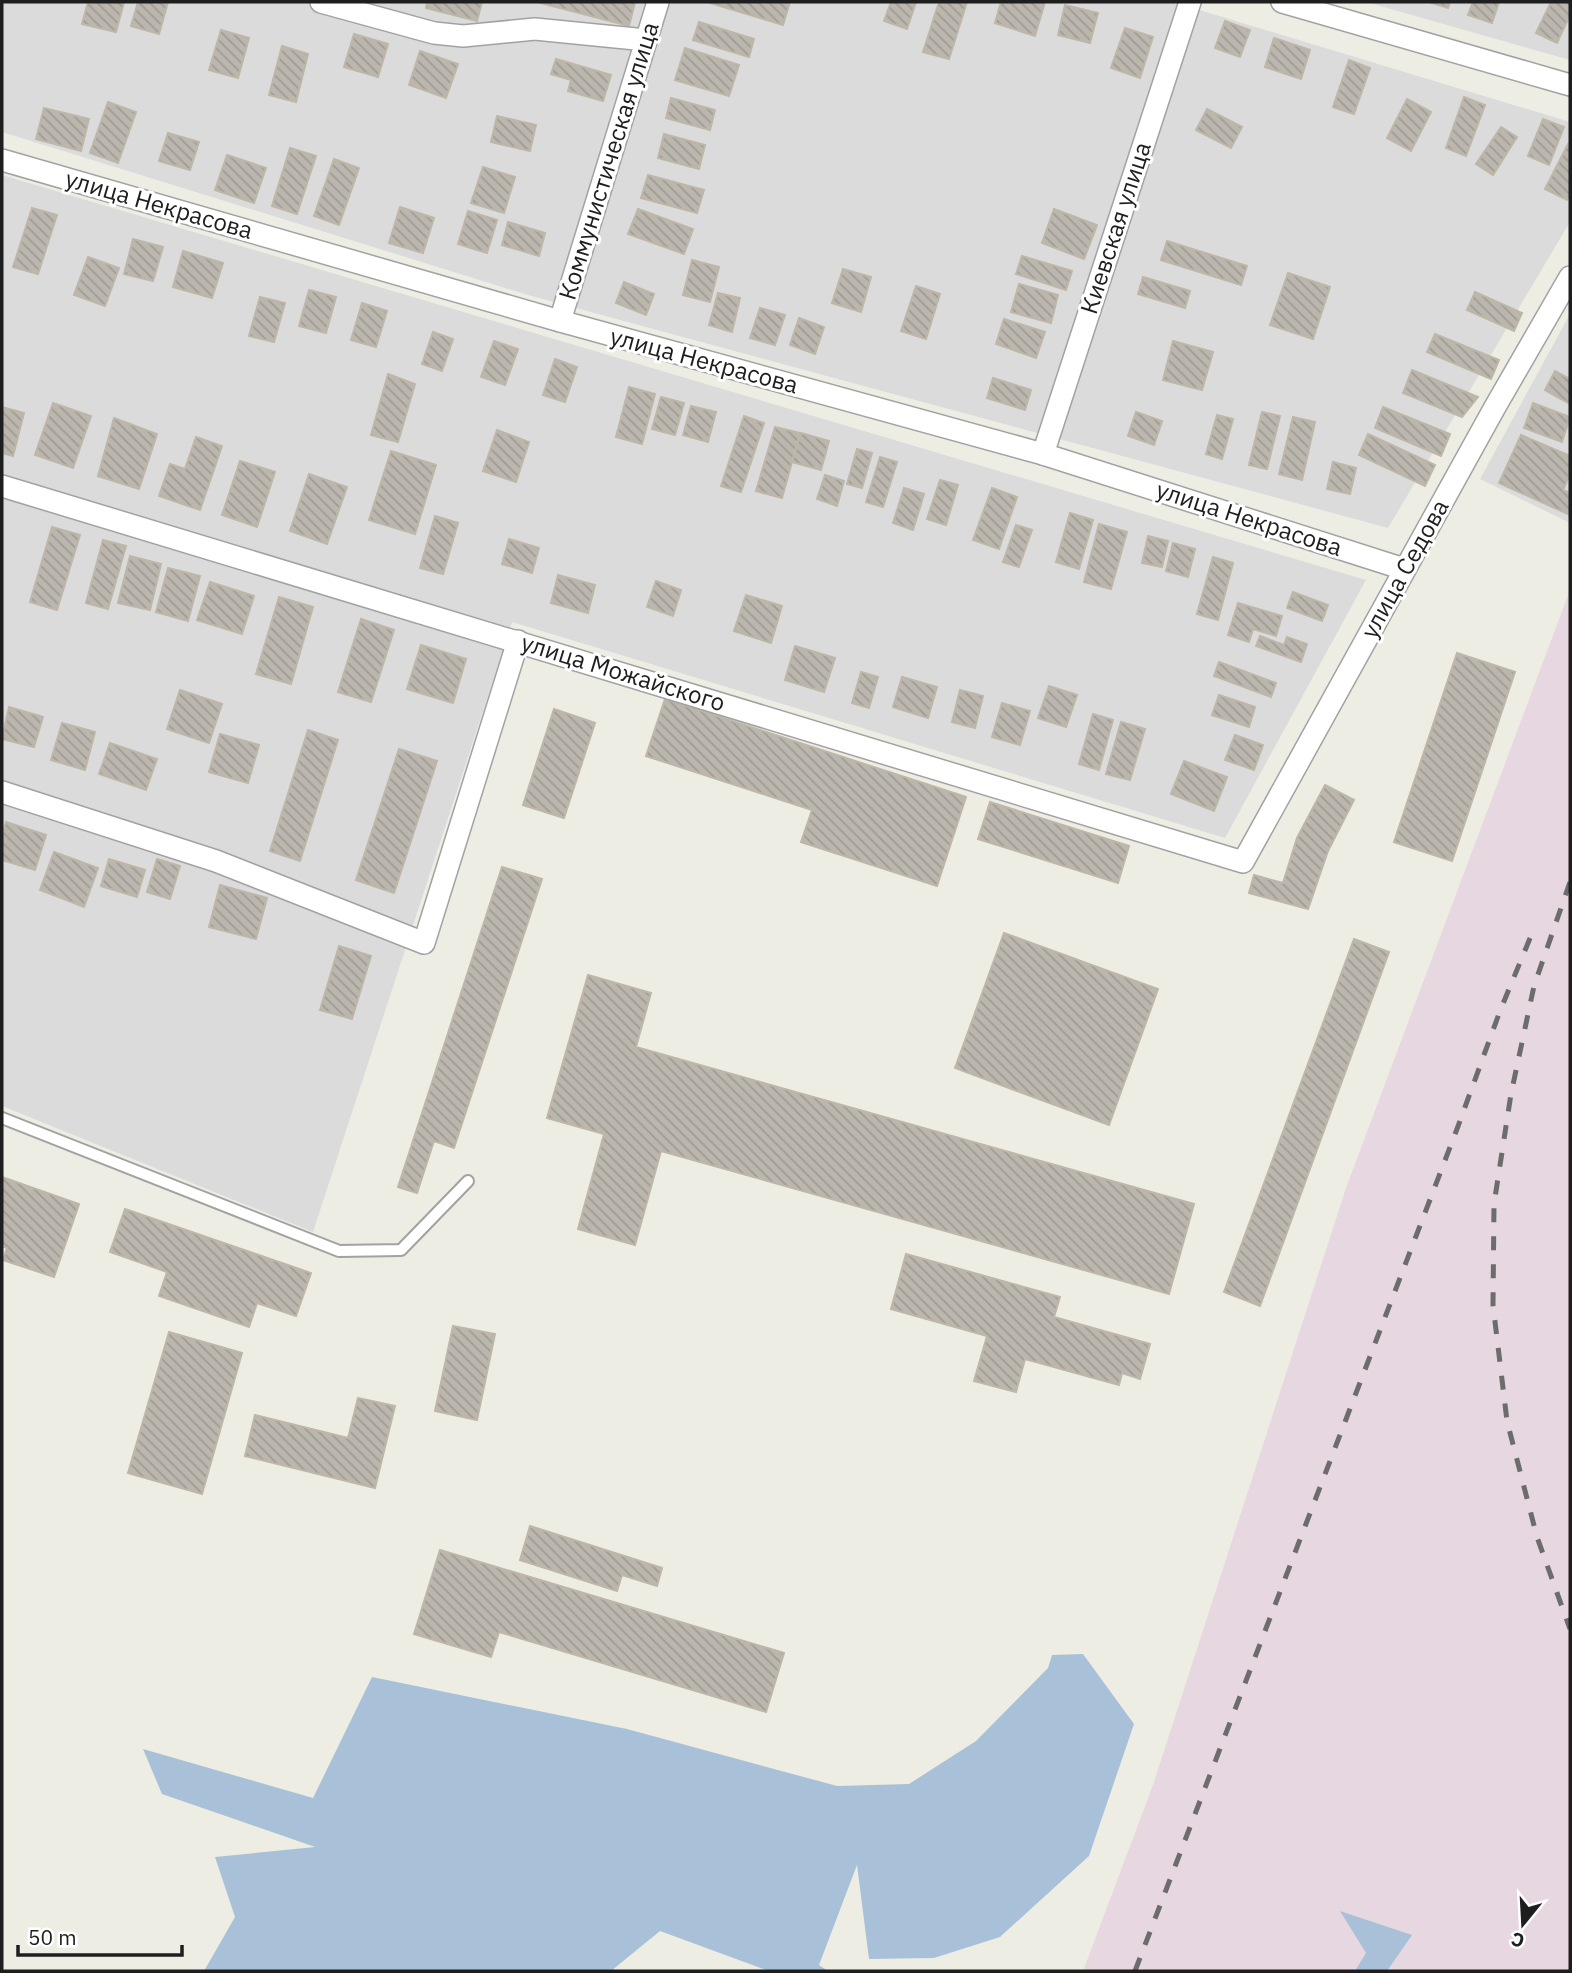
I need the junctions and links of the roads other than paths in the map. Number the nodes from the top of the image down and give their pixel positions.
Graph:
1 (321, 2) edge
2 (658, 2) edge
3 (1190, 2) edge
4 (1282, 2) edge
5 (646, 40) junction
6 (1570, 85) edge
7 (2, 160) edge
8 (1570, 277) edge
9 (560, 321) junction
10 (1043, 454) junction
11 (2, 486) edge
12 (1404, 569) junction
13 (518, 641) junction
14 (2, 792) edge
15 (1243, 862) joint
16 (2, 1118) edge
17 (468, 1181) dead end

1 - 5 street
2 - 5 street, Коммунистическая улица
3 - 10 street, Киевская улица
4 - 6 street
5 - 9 street, Коммунистическая улица
7 - 9 street, улица Некрасова
8 - 12 street, улица Седова
9 - 10 street, улица Некрасова
10 - 12 street, улица Некрасова
11 - 13 street, улица Можайского
12 - 15 street, улица Седова
13 - 14 street
13 - 15 street, улица Можайского
16 - 17 lane

